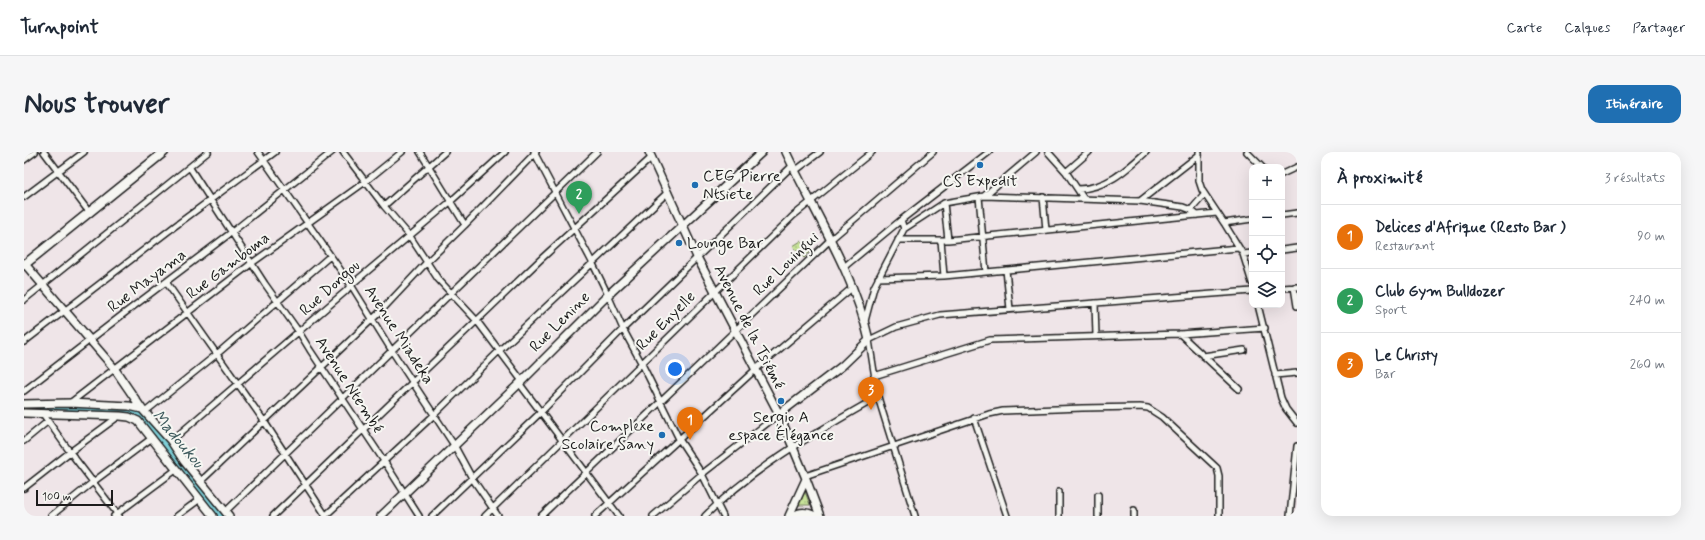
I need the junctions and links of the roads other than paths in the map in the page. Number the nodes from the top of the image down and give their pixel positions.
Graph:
1 (35, 152) edge
2 (44, 152) edge
3 (84, 152) edge
4 (155, 152) edge
5 (164, 152) edge
6 (208, 152) edge
7 (258, 152) edge
8 (275, 152) edge
9 (332, 152) edge
10 (343, 152) edge
11 (402, 152) edge
12 (420, 152) edge
13 (445, 152) edge
14 (505, 152) edge
15 (535, 152) edge
16 (597, 152) edge
17 (762, 152) edge
18 (786, 152) edge
19 (820, 152) edge
20 (872, 152) edge
21 (933, 152) edge
22 (989, 152) edge
23 (1036, 152) edge
24 (1048, 152) edge
25 (1089, 152) edge
26 (1146, 152) edge
27 (1247, 152) edge
28 (1199, 153) edge
29 (650, 155) edge
30 (24, 160) edge
31 (264, 160) junction
32 (1259, 164) edge
33 (429, 167) junction
34 (190, 168) junction
35 (1297, 168) edge
36 (794, 169) junction
37 (59, 171) junction
38 (1066, 172) junction
39 (1285, 173) edge
40 (366, 182) junction
41 (1078, 189) junction
42 (285, 191) junction
43 (555, 192) junction
44 (668, 192) junction
45 (1204, 195) junction
46 (981, 196) junction
47 (24, 197) edge
48 (1043, 197) junction
49 (210, 199) junction
50 (1084, 199) junction
51 (1140, 201) junction
52 (450, 202) junction
53 (810, 202) junction
54 (944, 203) junction
55 (384, 206) junction
56 (86, 208) junction
57 (1191, 210) junction
58 (1217, 213) junction
59 (1297, 213) edge
60 (1197, 215) junction
61 (1285, 215) edge
62 (1249, 219) edge
63 (901, 220) junction
64 (308, 223) junction
65 (1224, 223) junction
66 (684, 225) junction
67 (465, 226) junction
68 (574, 228) junction
69 (904, 228) junction
70 (1046, 230) junction
71 (232, 232) junction
72 (409, 235) junction
73 (982, 237) junction
74 (830, 240) junction
75 (898, 240) junction
76 (941, 240) junction
77 (948, 240) junction
78 (1238, 248) junction
79 (1297, 248) edge
80 (1285, 250) edge
81 (1249, 253) edge
82 (1243, 254) junction
83 (330, 256) junction
84 (698, 257) junction
85 (427, 262) junction
86 (592, 262) junction
87 (24, 263) edge
88 (252, 263) junction
89 (844, 267) junction
90 (1006, 270) junction
91 (986, 272) junction
92 (1249, 273) edge
93 (944, 276) junction
94 (878, 278) junction
95 (166, 282) junction
96 (42, 285) junction
97 (351, 285) junction
98 (853, 287) junction
99 (1296, 287) edge
100 (1285, 288) edge
101 (716, 290) junction
102 (1249, 291) edge
103 (450, 294) junction
104 (608, 295) junction
105 (24, 300) edge
106 (277, 301) junction
107 (1095, 303) junction
108 (1297, 306) edge
109 (1259, 308) edge
110 (1010, 309) junction
111 (65, 311) junction
112 (188, 313) junction
113 (372, 319) junction
114 (477, 320) junction
115 (865, 321) junction
116 (1265, 328) junction
117 (622, 329) junction
118 (736, 330) junction
119 (299, 332) junction
120 (1180, 334) junction
121 (1096, 336) junction
122 (90, 340) junction
123 (869, 340) junction
124 (24, 342) edge
125 (1244, 350) dead end
126 (392, 351) junction
127 (499, 351) junction
128 (217, 354) junction
129 (1203, 356) junction
130 (642, 364) junction
131 (321, 367) junction
132 (114, 368) junction
133 (755, 370) junction
134 (1297, 373) edge
135 (1275, 375) junction
136 (874, 376) junction
137 (414, 382) junction
138 (521, 382) junction
139 (237, 384) junction
140 (1239, 389) dead end
141 (24, 391) edge
142 (878, 397) junction
143 (342, 399) junction
144 (661, 401) junction
145 (70, 402) junction
146 (24, 404) edge
147 (143, 410) junction
148 (541, 412) junction
149 (24, 413) edge
150 (43, 414) junction
151 (779, 414) junction
152 (434, 415) junction
153 (120, 416) junction
154 (974, 418) junction
155 (264, 421) junction
156 (47, 422) junction
157 (1297, 423) edge
158 (363, 431) junction
159 (152, 438) junction
160 (679, 439) junction
161 (563, 440) junction
162 (24, 441) edge
163 (171, 441) junction
164 (454, 445) junction
165 (793, 446) junction
166 (1297, 446) edge
167 (892, 447) junction
168 (70, 452) junction
169 (284, 454) junction
170 (384, 461) junction
171 (177, 469) junction
172 (586, 472) junction
173 (702, 474) junction
174 (472, 478) junction
175 (806, 478) junction
176 (201, 481) junction
177 (93, 482) junction
178 (305, 485) junction
179 (24, 488) edge
180 (1059, 492) dead end
181 (405, 493) junction
182 (1098, 495) dead end
183 (200, 499) junction
184 (1295, 501) edge
185 (610, 502) junction
186 (717, 503) junction
187 (493, 508) junction
188 (227, 514) edge
189 (117, 515) edge
190 (51, 516) edge
191 (177, 516) edge
192 (213, 516) edge
193 (273, 516) edge
194 (326, 516) edge
195 (381, 516) edge
196 (419, 516) edge
197 (432, 516) edge
198 (485, 516) edge
199 (498, 516) edge
200 (540, 516) edge
201 (595, 516) edge
202 (619, 516) edge
203 (653, 516) edge
204 (705, 516) edge
205 (724, 516) edge
206 (788, 516) edge
207 (794, 516) edge
208 (815, 516) edge
209 (820, 516) edge
210 (915, 516) edge
211 (1007, 516) edge
212 (1059, 516) edge
213 (1098, 516) edge
214 (1219, 516) edge
215 (1290, 516) edge

1 - 30 street
2 - 37 street
3 - 37 street
4 - 56 main road
5 - 87 main road
6 - 34 street
7 - 31 street, Avenue Miadeka
8 - 31 street
9 - 42 street, Rue Mayama
10 - 40 street
11 - 40 street, Rue Gamboma
12 - 33 street
13 - 33 street
14 - 52 street, Rue Dongou
15 - 43 street
15 - 67 street
16 - 43 street
17 - 66 street, Rue Lenine
18 - 36 street
19 - 36 street
20 - 53 street, Rue Enyelle
21 - 74 street, Rue Louingui
22 - 63 street
23 - 46 street
24 - 38 street
25 - 38 street
26 - 41 street
27 - 32 street
28 - 45 street
28 - 51 street
29 - 44 street, Avenue de la Tsiémé
29 - 68 street
31 - 42 street, Avenue Miadeka
31 - 49 street
33 - 52 street
33 - 55 street
34 - 49 street, Avenue Ntembé
34 - 96 street
35 - 39 street
36 - 53 street
36 - 84 street
37 - 47 street
37 - 56 street
38 - 41 street
40 - 55 street
40 - 64 street, Rue Gamboma
41 - 50 street
42 - 64 street, Avenue Miadeka
42 - 71 street, Rue Mayama
43 - 68 street
43 - 103 street
44 - 66 street, Avenue de la Tsiémé
44 - 86 street
45 - 57 street
45 - 58 street
46 - 48 street
46 - 54 street
46 - 73 street
48 - 50 street
48 - 70 street
49 - 71 street, Avenue Ntembé
49 - 111 street
50 - 51 street
51 - 57 street
52 - 67 street
52 - 72 street, Rue Dongou
53 - 74 street
53 - 101 street, Rue Enyelle
54 - 69 street
54 - 77 street
55 - 72 street
56 - 87 main road
57 - 60 street
58 - 60 street
58 - 65 street
59 - 61 street
60 - 70 street
62 - 65 street
63 - 69 street
63 - 89 street
64 - 83 street, Avenue Miadeka
64 - 88 street, Rue Gamboma
65 - 78 street
66 - 84 street, Avenue de la Tsiémé
66 - 104 street, Rue Lenine
67 - 85 street
68 - 86 street
68 - 114 street
69 - 75 street
70 - 73 street
71 - 88 street, Avenue Ntembé
71 - 95 street, Rue Mayama
72 - 85 street
72 - 97 street, Rue Dongou
73 - 77 street
73 - 91 street
74 - 89 street
74 - 118 street, Rue Louingui
75 - 76 street
75 - 94 street
76 - 77 street
76 - 93 street
78 - 82 street
78 - 90 street
79 - 80 street
81 - 82 street
82 - 92 street
83 - 97 street, Avenue Miadeka
83 - 106 street
84 - 101 street, Avenue de la Tsiémé
84 - 117 street
85 - 103 street
85 - 113 street
86 - 104 street
86 - 127 street
87 - 96 street
88 - 106 street, Avenue Ntembé
88 - 112 street, Rue Gamboma
89 - 98 street
90 - 91 street
90 - 110 street
91 - 93 street
93 - 94 street
94 - 115 street
95 - 112 street
95 - 122 street, Rue Mayama
96 - 105 street
96 - 111 street
97 - 113 street, Avenue Miadeka
97 - 119 street, Rue Dongou
98 - 115 street
98 - 133 street
99 - 100 street
99 - 108 street
101 - 118 street, Avenue de la Tsiémé
101 - 130 street, Rue Enyelle
102 - 107 street
103 - 114 street
103 - 126 street
104 - 117 street
104 - 138 street, Rue Lenine
106 - 119 street, Avenue Ntembé
106 - 128 street
107 - 110 street
107 - 121 street
109 - 116 street
110 - 123 street
111 - 122 street
111 - 124 street
112 - 128 street
112 - 132 street, Rue Gamboma
113 - 126 street, Avenue Miadeka
113 - 131 street
114 - 127 street
114 - 137 street
115 - 123 street
116 - 120 street
116 - 135 street
117 - 130 street
117 - 148 street
118 - 133 street, Avenue de la Tsiémé
118 - 144 street, Rue Louingui
119 - 131 street, Avenue Ntembé
119 - 139 street, Rue Dongou
120 - 121 street
120 - 129 street
121 - 136 street
122 - 132 street
122 - 141 street, Rue Mayama
123 - 136 street
123 - 151 street
125 - 129 street
126 - 137 street, Avenue Miadeka
126 - 143 street
127 - 138 street
127 - 152 street
128 - 139 street
128 - 147 street
129 - 140 street
130 - 144 street
130 - 161 street, Rue Enyelle
131 - 143 street, Avenue Ntembé
131 - 155 street
132 - 145 street, Rue Gamboma
132 - 147 street
133 - 151 street, Avenue de la Tsiémé
133 - 160 street
134 - 135 street
135 - 157 street
136 - 142 street
137 - 152 street, Avenue Miadeka
137 - 158 street
138 - 148 street
138 - 164 street, Rue Lenine
139 - 155 street
139 - 163 street, Rue Dongou
142 - 165 street
142 - 167 street
143 - 158 street, Avenue Ntembé
143 - 169 street
144 - 160 street
144 - 172 street, Rue Louingui
145 - 146 street
145 - 147 street
147 - 163 street
148 - 161 street
148 - 174 street
149 - 150 street
150 - 153 street
150 - 156 street
151 - 165 street, Avenue de la Tsiémé
151 - 173 street
152 - 164 street, Avenue Miadeka
152 - 170 street
153 - 159 street
153 - 168 street
154 - 167 street
154 - 211 street
154 - 214 street
155 - 169 street
155 - 176 street
156 - 162 street
156 - 168 street
158 - 170 street, Avenue Ntembé
158 - 178 street
159 - 171 street
159 - 177 street
160 - 173 street
160 - 185 street
161 - 172 street
161 - 187 street, Rue Enyelle
163 - 176 street
164 - 174 street, Avenue Miadeka
164 - 181 street, Rue Lenine
165 - 175 street, Avenue de la Tsiémé
165 - 186 street
166 - 184 street
167 - 175 street
167 - 210 street
168 - 177 street
168 - 179 street
169 - 178 street
169 - 188 street
170 - 181 street, Avenue Ntembé
170 - 194 street
171 - 183 street
171 - 189 street
172 - 185 street
172 - 200 street, Rue Louingui
173 - 186 street
173 - 203 street
174 - 187 street, Avenue Miadeka
174 - 197 street
175 - 206 street
175 - 209 street, Avenue de la Tsiémé
176 - 188 street
177 - 189 street
177 - 190 street
178 - 193 street
178 - 194 street
180 - 212 street
181 - 195 street, Rue Lenine
181 - 196 street, Avenue Ntembé
182 - 213 street
183 - 191 street
183 - 192 street
184 - 215 street
185 - 201 street
185 - 202 street
186 - 204 street
186 - 205 street
187 - 198 street, Rue Enyelle
187 - 199 street, Avenue Miadeka
207 - 208 street

